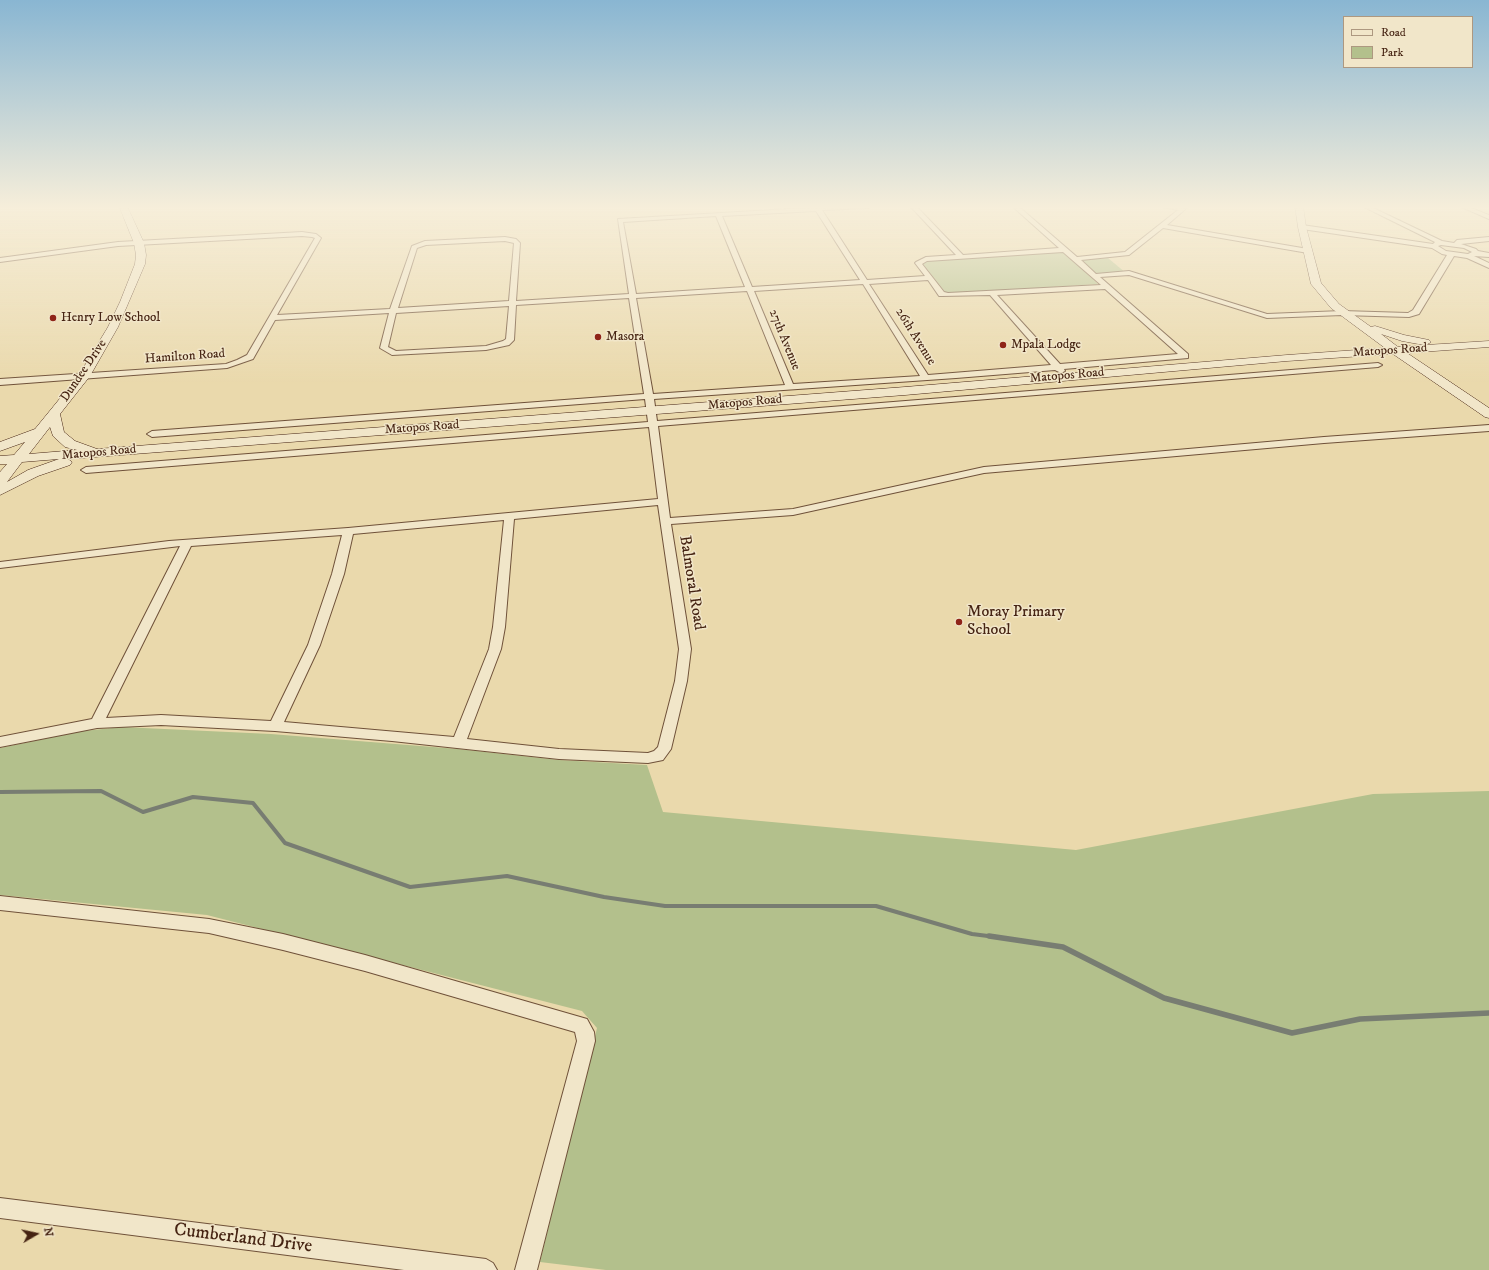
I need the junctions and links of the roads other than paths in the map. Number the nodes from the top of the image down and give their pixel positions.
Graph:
1 (139, 265) edge
2 (303, 265) edge
3 (408, 265) edge
4 (516, 265) edge
5 (627, 265) edge
6 (739, 265) edge
7 (856, 265) edge
8 (920, 265) edge
9 (1081, 265) edge
10 (1120, 265) edge
11 (1311, 265) edge
12 (1445, 265) edge
13 (1129, 273) junction
14 (1093, 276) junction
15 (930, 278) junction
16 (866, 281) junction
17 (1105, 286) junction
18 (749, 289) junction
19 (993, 294) junction
20 (632, 297) junction
21 (513, 304) junction
22 (393, 311) junction
23 (1342, 313) junction
24 (273, 318) junction
25 (1353, 320) junction
26 (1489, 344) edge
27 (1449, 347) junction
28 (1396, 351) junction
29 (1337, 355) junction
30 (1235, 362) junction
31 (1386, 364) junction
32 (1058, 367) junction
33 (84, 376) junction
34 (1066, 376) junction
35 (1251, 376) junction
36 (926, 378) junction
37 (1440, 381) junction
38 (0, 382) edge
39 (790, 387) junction
40 (648, 396) junction
41 (651, 411) junction
42 (54, 414) junction
43 (1489, 414) edge
44 (652, 425) junction
45 (1489, 428) edge
46 (41, 430) junction
47 (152, 434) dead end
48 (0, 447) edge
49 (102, 453) junction
50 (88, 454) junction
51 (16, 459) junction
52 (0, 460) edge
53 (86, 470) dead end
54 (0, 481) edge
55 (0, 491) edge
56 (662, 502) junction
57 (509, 517) junction
58 (666, 521) junction
59 (348, 531) junction
60 (187, 542) junction
61 (0, 565) edge
62 (97, 723) junction
63 (275, 726) junction
64 (0, 742) edge
65 (459, 742) junction
66 (0, 903) edge
67 (0, 1208) edge
68 (486, 1270) edge
69 (526, 1270) edge

1 - 33 main road, Dundee Drive
2 - 24 street, Hamilton Road
3 - 22 street
4 - 21 street
5 - 20 street, Balmoral Road
6 - 18 street, 27th Avenue
7 - 16 street, 26th Avenue
8 - 15 street
9 - 14 street
10 - 13 street
11 - 23 main road
12 - 23 street
13 - 14 street
13 - 23 street
14 - 17 street
15 - 16 street
15 - 19 street
16 - 18 street
16 - 36 street, 26th Avenue
17 - 19 street
17 - 32 street
18 - 20 street
18 - 39 street, 27th Avenue
19 - 32 street
20 - 21 street
20 - 40 street, Balmoral Road
21 - 22 street
21 - 22 street
22 - 24 street
23 - 25 main road
24 - 33 street, Hamilton Road
25 - 27 main road
25 - 28 main road
25 - 29 main road
26 - 27 main road, Matopos Road
27 - 28 main road, Matopos Road
27 - 37 main road
28 - 29 main road, Matopos Road
28 - 37 main road
29 - 30 main road, Matopos Road
29 - 31 main road
30 - 34 main road, Matopos Road
30 - 35 street
31 - 35 street
31 - 37 main road
32 - 34 street
32 - 36 street
33 - 38 street, Hamilton Road
33 - 42 main road, Dundee Drive
34 - 41 main road, Matopos Road
35 - 44 street
36 - 39 street
37 - 43 main road
39 - 40 street
40 - 41 street, Balmoral Road
40 - 47 street
41 - 44 street, Balmoral Road
41 - 49 main road, Matopos Road
42 - 46 main road, Dundee Drive
42 - 49 main road
44 - 53 street
44 - 56 street, Balmoral Road
45 - 58 street
46 - 48 main road
46 - 51 main road, Dundee Drive
49 - 50 main road, Matopos Road
50 - 51 main road, Matopos Road
50 - 55 main road
51 - 52 main road, Matopos Road
51 - 54 main road, Dundee Drive
56 - 57 street
56 - 58 street, Balmoral Road
57 - 59 street
57 - 65 street
58 - 65 street, Balmoral Road
59 - 60 street
59 - 63 street
60 - 61 street
60 - 62 street
62 - 63 street
62 - 64 street
63 - 65 street
66 - 69 street
67 - 68 street, Cumberland Drive

